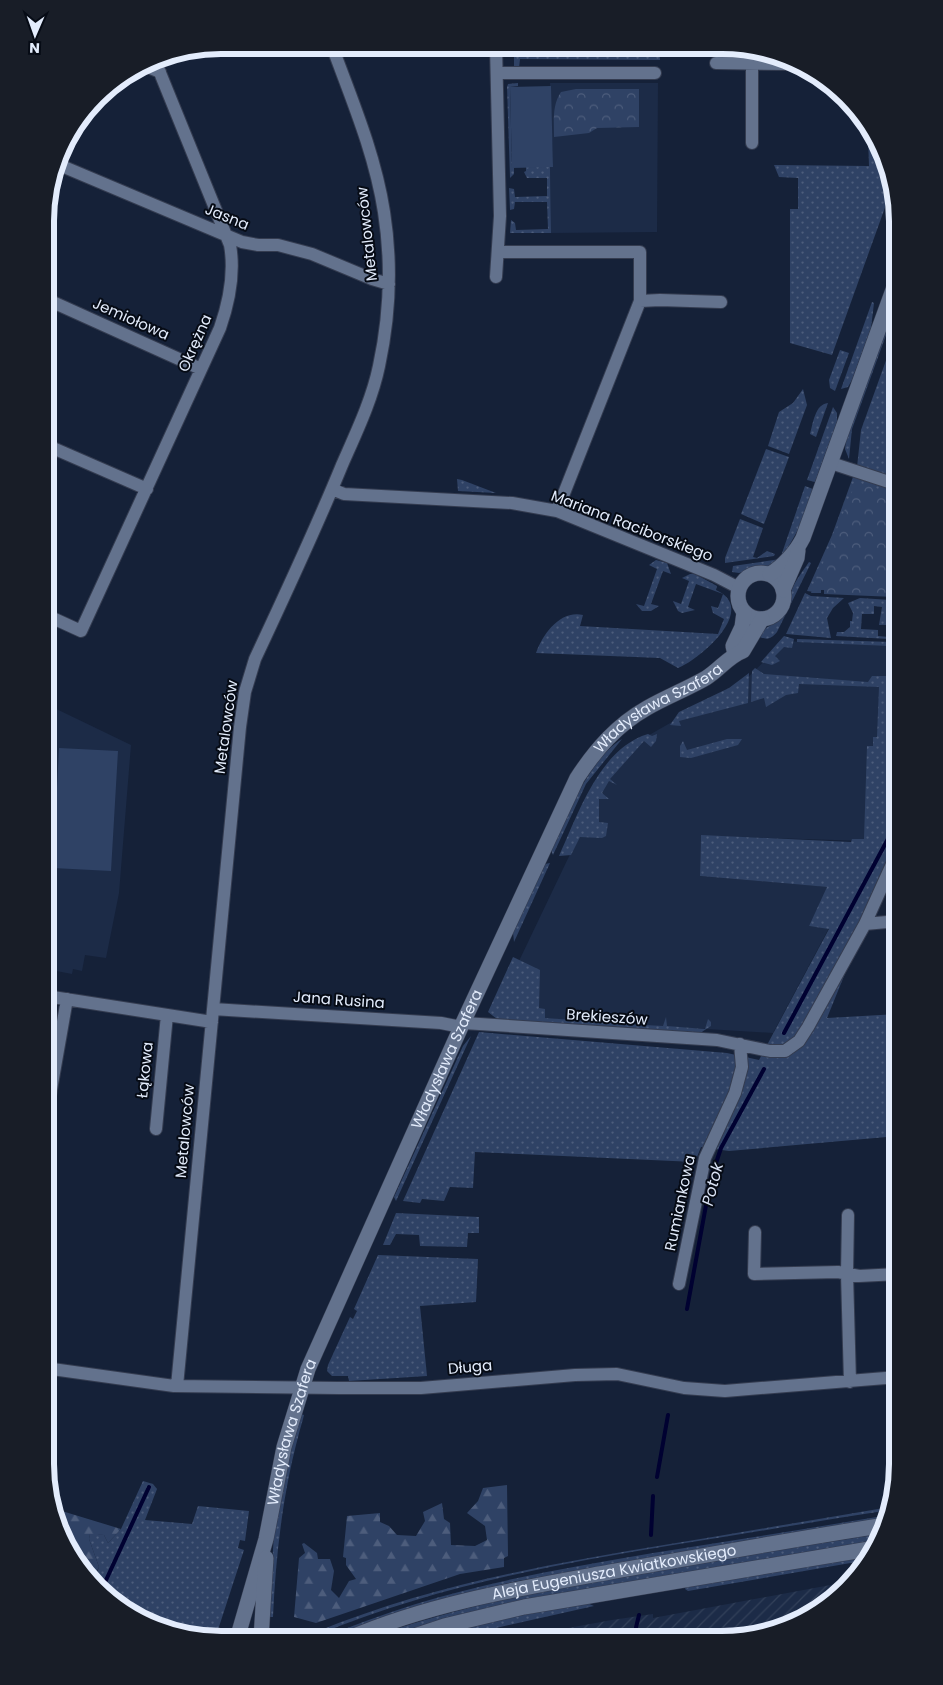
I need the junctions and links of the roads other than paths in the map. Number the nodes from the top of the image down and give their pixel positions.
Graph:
1 (335, 54) edge
2 (496, 54) edge
3 (716, 62) dead end
4 (752, 64) junction
5 (778, 64) edge
6 (158, 67) edge
7 (152, 69) edge
8 (160, 72) junction
9 (497, 73) junction
10 (655, 73) dead end
11 (752, 143) dead end
12 (63, 166) edge
13 (226, 234) junction
14 (499, 252) junction
15 (496, 277) dead end
16 (390, 284) junction
17 (889, 301) edge
18 (640, 302) junction
19 (721, 302) dead end
20 (54, 303) edge
21 (201, 369) junction
22 (54, 449) edge
23 (831, 463) junction
24 (889, 482) edge
25 (332, 489) junction
26 (146, 490) junction
27 (556, 511) junction
28 (798, 549) junction
29 (770, 574) junction
30 (739, 588) junction
31 (784, 590) junction
32 (744, 612) junction
33 (54, 619) edge
34 (762, 619) junction
35 (735, 654) junction
36 (889, 871) edge
37 (889, 922) edge
38 (865, 924) junction
39 (54, 998) edge
40 (67, 1000) junction
41 (213, 1009) junction
42 (167, 1015) junction
43 (212, 1022) junction
44 (463, 1025) junction
45 (744, 1045) junction
46 (54, 1073) edge
47 (156, 1129) dead end
48 (848, 1215) dead end
49 (755, 1232) dead end
50 (847, 1274) junction
51 (889, 1274) edge
52 (679, 1284) dead end
53 (54, 1369) edge
54 (889, 1378) edge
55 (850, 1382) junction
56 (177, 1386) junction
57 (301, 1388) junction
58 (878, 1526) edge
59 (266, 1539) junction
60 (866, 1550) edge
61 (239, 1631) edge
62 (263, 1631) edge
63 (369, 1631) edge
64 (429, 1631) edge

1 - 16 street, Metalowców
2 - 9 street
3 - 4 street
4 - 5 street
4 - 11 street
6 - 8 street, Okrężna
7 - 8 street
8 - 13 street, Okrężna
9 - 10 street
9 - 14 street
12 - 13 street, Jasna
13 - 16 street, Jasna
13 - 21 street, Okrężna
14 - 15 street
14 - 18 street
16 - 25 street, Metalowców
17 - 23 street
18 - 19 street
18 - 27 street
20 - 21 street, Jemiołowa
21 - 26 street, Okrężna
22 - 26 street
23 - 24 street
23 - 28 street
25 - 27 street, Mariana Raciborskiego
25 - 41 street, Metalowców
26 - 33 street, Okrężna
27 - 30 street, Mariana Raciborskiego
28 - 29 street
28 - 31 street
29 - 30 street
29 - 31 street
30 - 32 street
31 - 34 street
32 - 34 street
32 - 35 street, Władysława Szafera
34 - 35 street, Władysława Szafera
35 - 44 street, Władysława Szafera
36 - 38 street
37 - 38 street
38 - 45 street, Brekieszów
39 - 40 street
40 - 42 street
40 - 46 street
41 - 43 street, Metalowców
41 - 44 street, Jana Rusina
42 - 43 street
42 - 47 street, Łąkowa
43 - 56 street, Metalowców
44 - 45 street, Brekieszów
44 - 57 street, Władysława Szafera
45 - 52 street, Rumiankowa
48 - 50 street
49 - 50 street
50 - 51 street
50 - 55 street
53 - 56 street, Długa
54 - 55 street, Długa
55 - 57 street, Długa
56 - 57 street, Długa
57 - 59 street, Władysława Szafera
58 - 63 street, Aleja Eugeniusza Kwiatkowskiego
59 - 61 street, Władysława Szafera
59 - 62 street, Władysława Szafera
60 - 64 street, Aleja Eugeniusza Kwiatkowskiego

